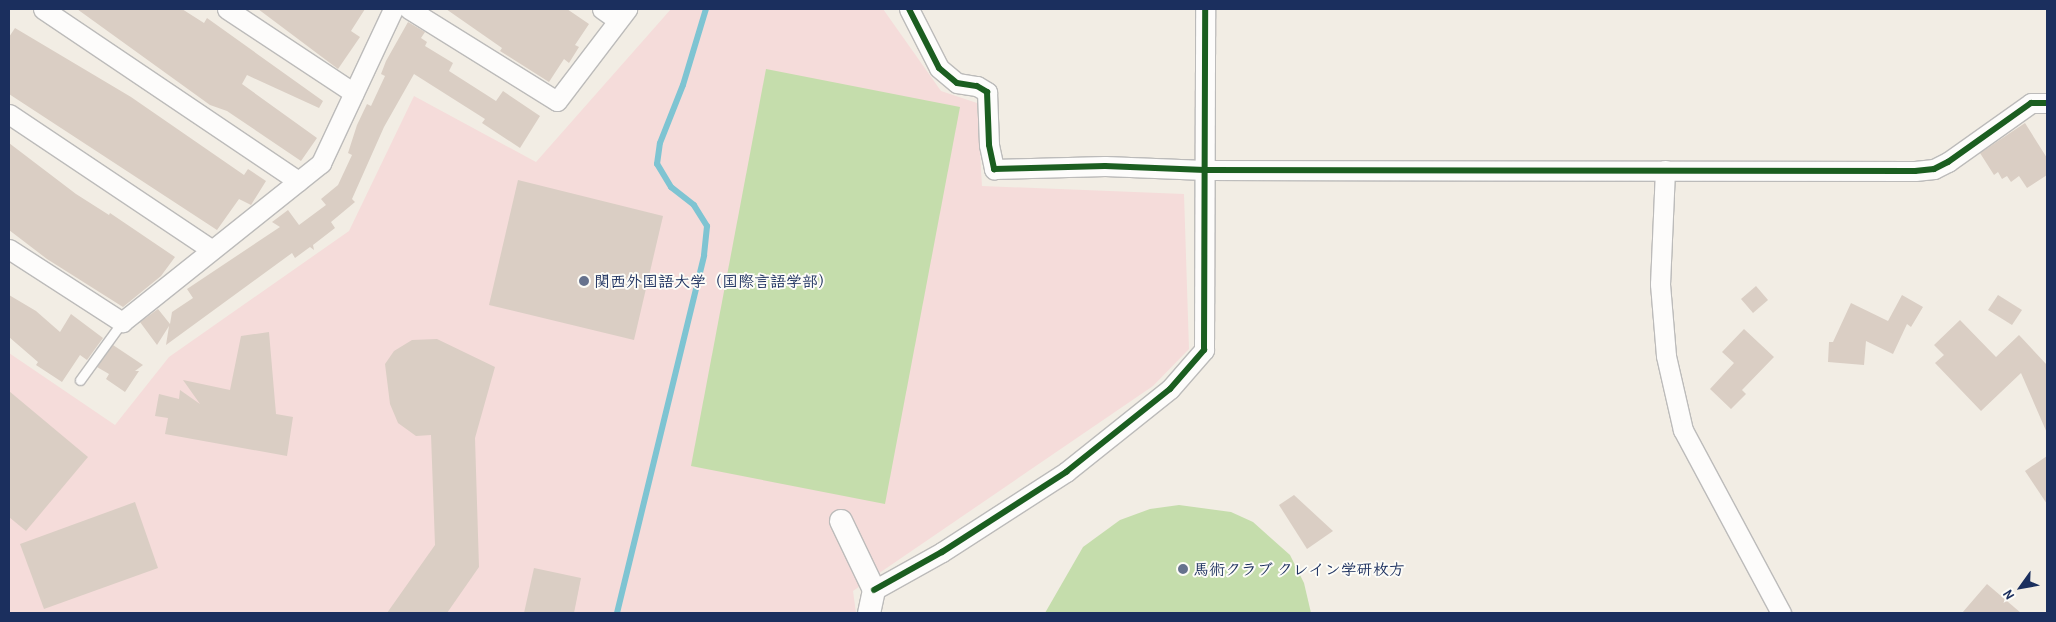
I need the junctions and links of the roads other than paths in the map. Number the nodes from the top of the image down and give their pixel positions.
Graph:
1 (43, 9) edge
2 (227, 9) edge
3 (394, 9) edge
4 (409, 9) edge
5 (602, 9) edge
6 (909, 9) edge
7 (1205, 9) edge
8 (622, 14) edge
9 (354, 93) junction
10 (2047, 103) edge
11 (9, 114) edge
12 (1205, 170) junction
13 (1665, 170) junction
14 (298, 181) junction
15 (9, 249) edge
16 (212, 250) junction
17 (122, 322) junction
18 (80, 380) dead end
19 (841, 521) dead end
20 (874, 590) junction
21 (869, 613) edge
22 (1782, 613) edge

1 - 14 street
2 - 9 street
3 - 9 street
4 - 8 street
5 - 8 street
6 - 12 street
7 - 12 street
9 - 14 street
10 - 13 street
11 - 16 street
12 - 13 street
12 - 20 street
13 - 22 street
14 - 16 street
15 - 17 street
16 - 17 street
17 - 18 lane
19 - 20 street
20 - 21 street

